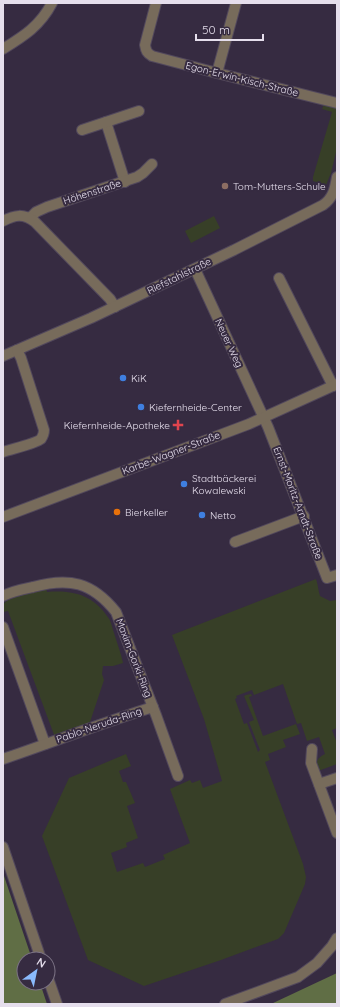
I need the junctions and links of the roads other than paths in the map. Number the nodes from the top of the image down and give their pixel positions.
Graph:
1 (52, 3) edge
2 (156, 3) edge
3 (236, 3) edge
4 (3, 49) edge
5 (217, 73) junction
6 (337, 103) edge
7 (139, 111) dead end
8 (106, 122) junction
9 (82, 130) dead end
10 (152, 164) dead end
11 (337, 177) edge
12 (125, 182) junction
13 (30, 218) junction
14 (3, 221) edge
15 (194, 269) junction
16 (279, 278) dead end
17 (115, 307) junction
18 (17, 350) junction
19 (3, 356) edge
20 (335, 385) edge
21 (264, 417) junction
22 (3, 452) edge
23 (3, 516) edge
24 (304, 516) junction
25 (235, 542) dead end
26 (337, 575) edge
27 (3, 596) edge
28 (3, 627) edge
29 (151, 703) junction
30 (45, 744) junction
31 (312, 749) dead end
32 (3, 759) edge
33 (178, 776) dead end
34 (337, 778) edge
35 (319, 784) junction
36 (337, 833) edge
37 (3, 847) edge
38 (335, 945) edge
39 (38, 951) edge
40 (52, 991) edge
41 (57, 1004) edge
42 (225, 1004) edge

1 - 4 street
2 - 5 street, Egon-Erwin-Kisch-Straße
3 - 5 street
5 - 6 street, Egon-Erwin-Kisch-Straße
7 - 8 street
8 - 9 street
8 - 12 street
10 - 12 street, Höhenstraße
11 - 15 street, Riefstahlstraße
12 - 13 street, Höhenstraße
13 - 14 street
13 - 17 street
15 - 17 street, Riefstahlstraße
15 - 21 street, Neuer Weg
16 - 20 street
17 - 18 street, Riefstahlstraße
18 - 19 street, Riefstahlstraße
18 - 22 street
20 - 21 street, Karbe-Wagner-Straße
21 - 23 street, Karbe-Wagner-Straße
21 - 24 street, Ernst-Moritz-Arndt-Straße
24 - 25 street
24 - 26 street, Ernst-Moritz-Arndt-Straße
27 - 29 street, Maxim-Gorki-Ring
28 - 30 street
29 - 30 street, Pablo-Neruda-Ring
29 - 33 street, Maxim-Gorki-Ring
30 - 32 street
31 - 35 street
34 - 35 street
35 - 36 street
37 - 39 street
38 - 42 street
40 - 41 street

